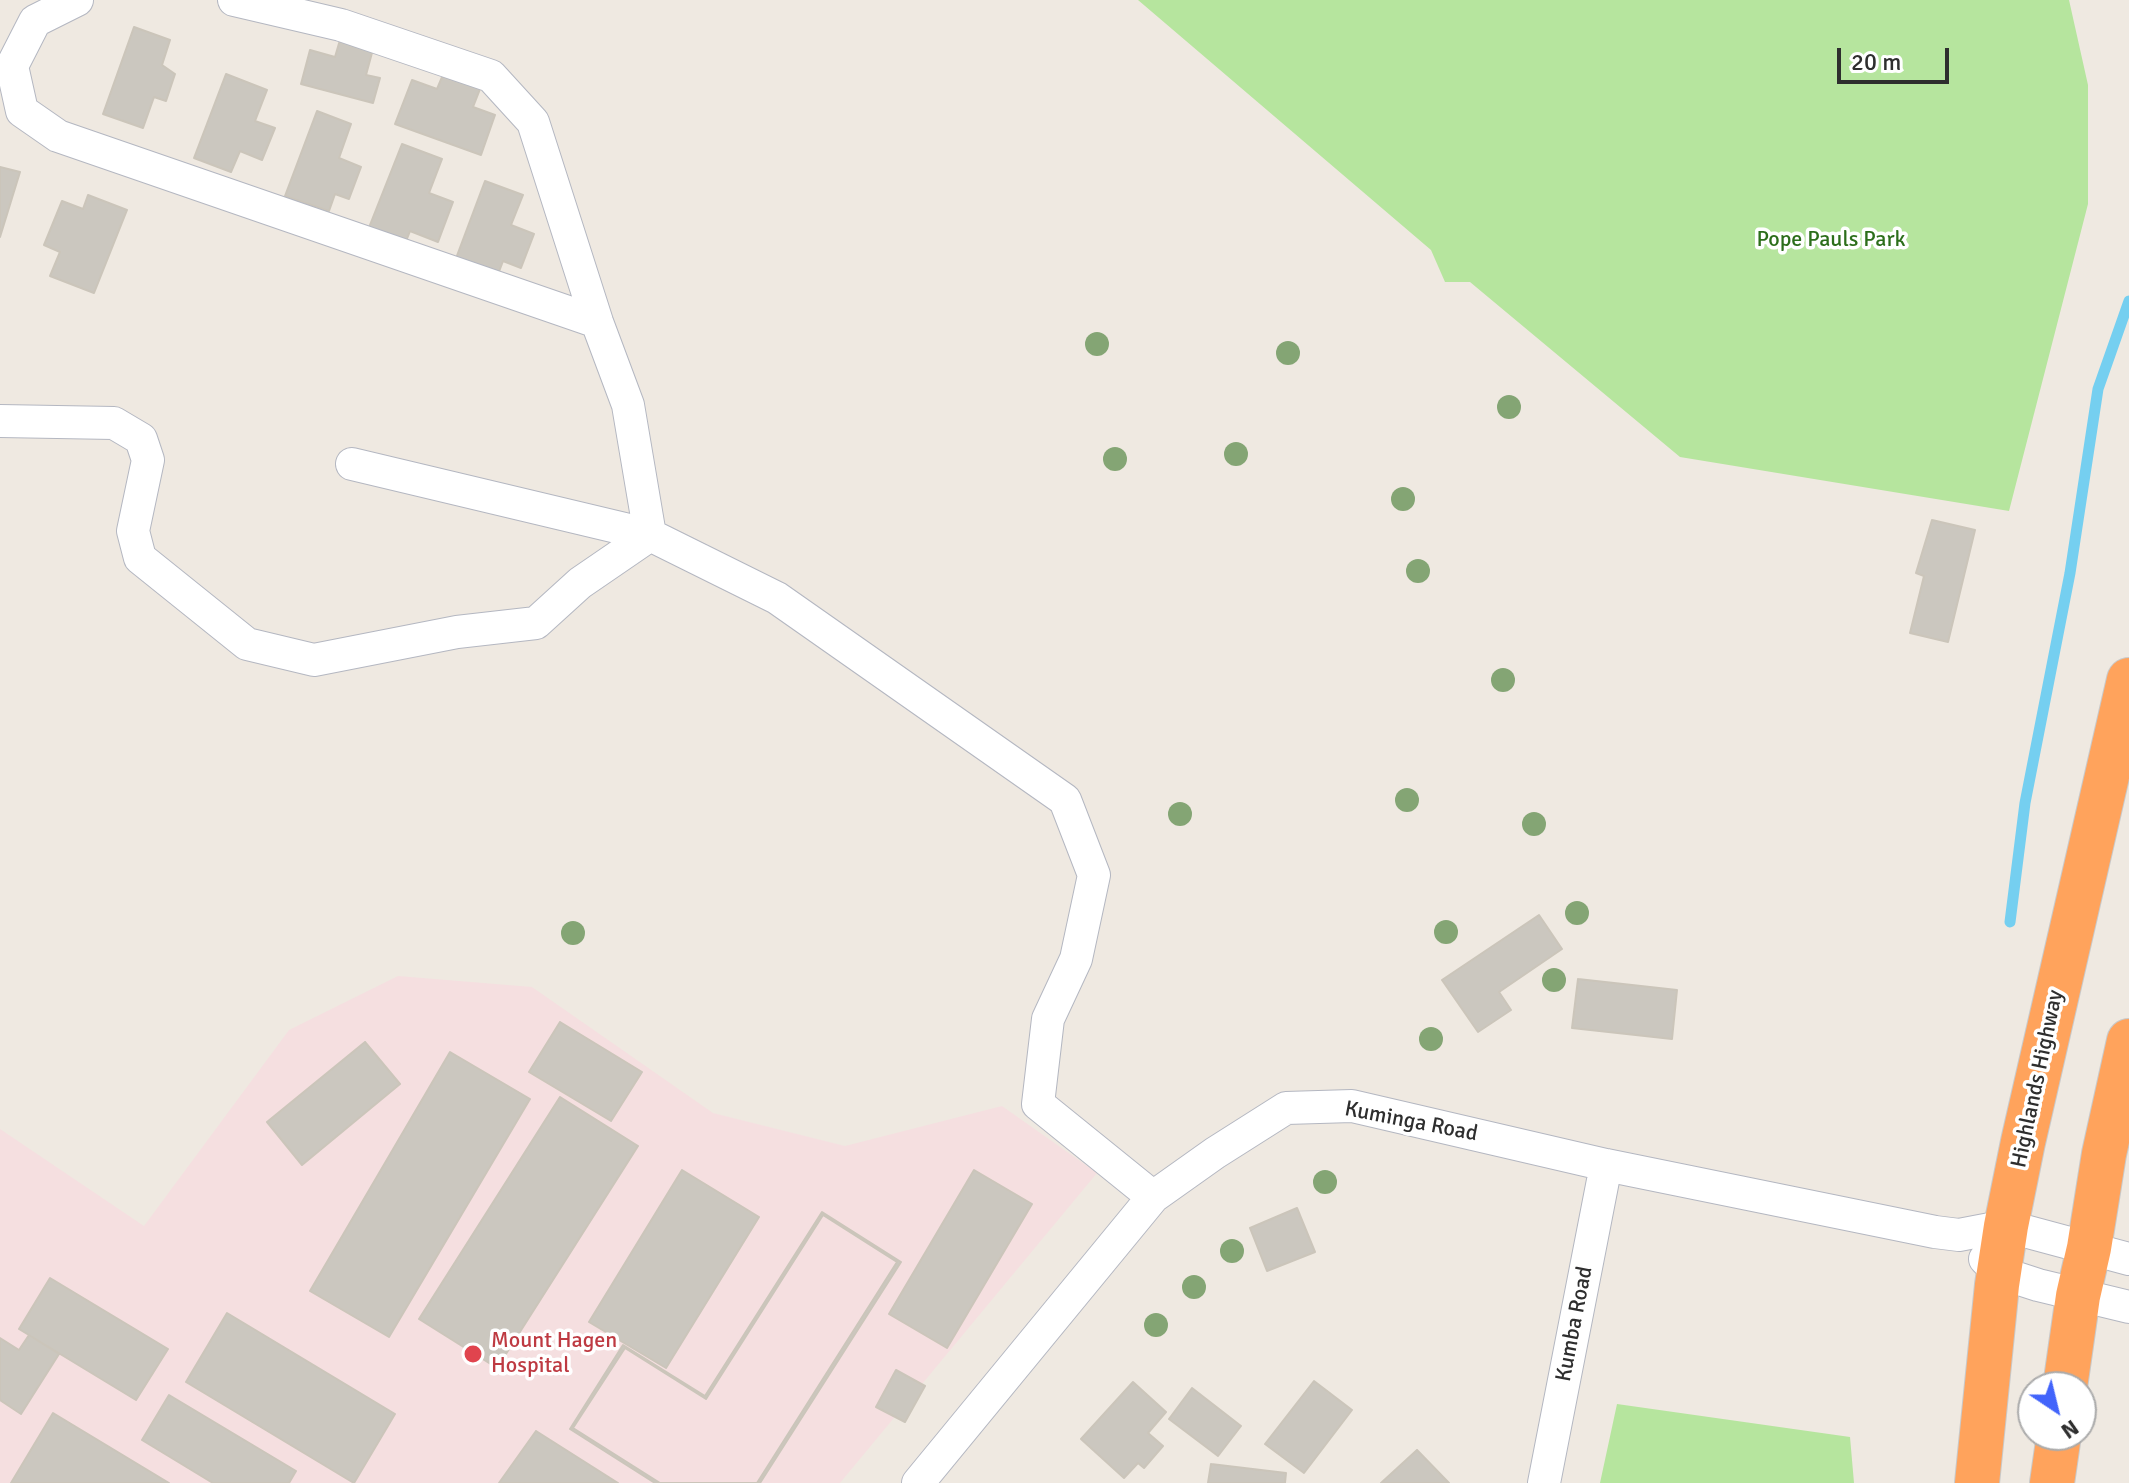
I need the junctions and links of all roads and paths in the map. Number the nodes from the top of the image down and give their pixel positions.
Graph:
1 (77, 0) edge
2 (234, 0) edge
3 (597, 322) junction
4 (0, 421) edge
5 (352, 464) dead end
6 (650, 535) junction
7 (2129, 680) edge
8 (2129, 1041) edge
9 (1606, 1165) junction
10 (1153, 1197) junction
11 (2006, 1226) junction
12 (1959, 1235) junction
13 (2109, 1254) edge
14 (1998, 1272) junction
15 (2078, 1296) junction
16 (2129, 1307) edge
17 (2067, 1371) edge
18 (2057, 1451) edge
19 (918, 1483) edge
20 (1544, 1483) edge
21 (1977, 1483) edge
22 (2052, 1483) edge

1 - 3 street
2 - 3 street
3 - 6 street
4 - 6 street
5 - 6 street
6 - 10 street
7 - 11 highway, Highlands Highway
8 - 13 highway
9 - 10 street, Kuminga Road
9 - 12 street, Kuminga Road
9 - 20 street, Kumba Road
10 - 19 street, Kuminga Road
11 - 12 street, Kuminga Road
11 - 13 street, Kuminga Road
11 - 14 highway, Highlands Highway
12 - 14 street
13 - 15 highway
14 - 15 street
14 - 21 highway, Highlands Highway
15 - 16 street
15 - 17 highway
18 - 22 highway

